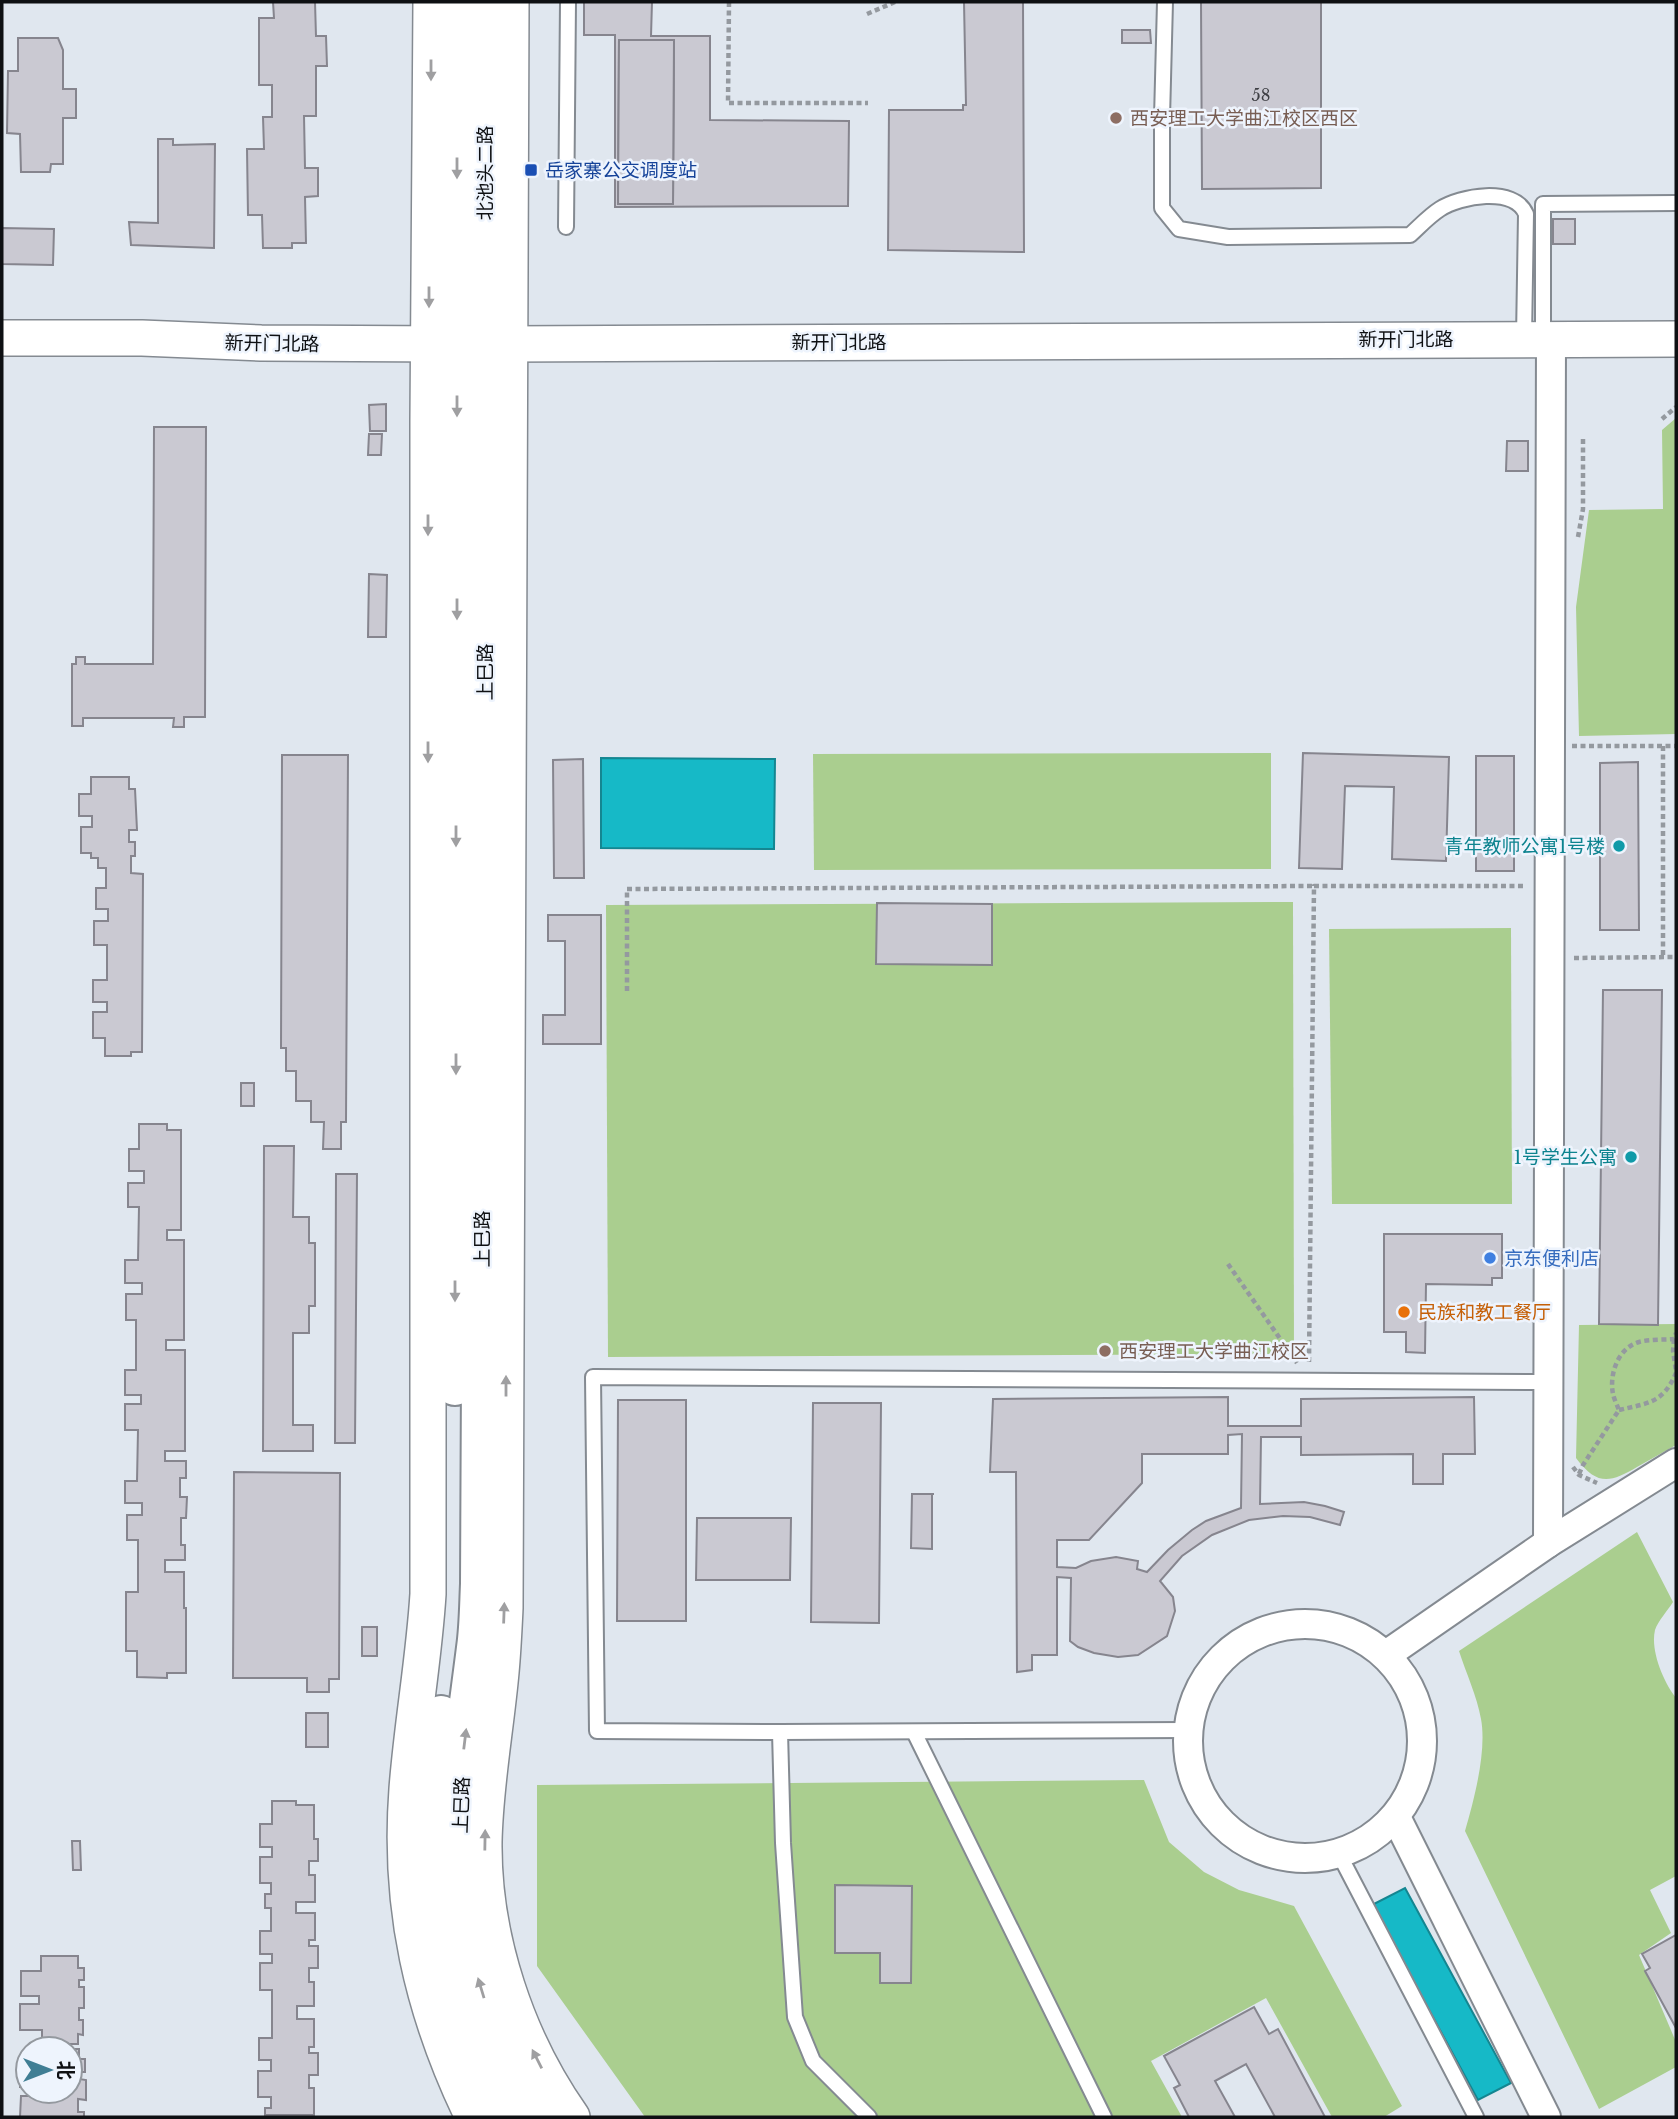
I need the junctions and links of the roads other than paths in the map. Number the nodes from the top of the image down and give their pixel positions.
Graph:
1 (431, 2) edge
2 (458, 2) edge
3 (485, 2) edge
4 (511, 2) edge
5 (568, 2) edge
6 (1165, 2) edge
7 (1676, 203) edge
8 (566, 227) dead end
9 (2, 338) edge
10 (1539, 338) junction
11 (1676, 339) edge
12 (471, 344) junction
13 (1547, 1382) junction
14 (1676, 1463) edge
15 (1548, 1544) junction
16 (1386, 1655) junction
17 (1188, 1730) junction
18 (780, 1732) junction
19 (914, 1732) junction
20 (1395, 1817) junction
21 (1339, 1854) junction
22 (473, 2117) edge
23 (507, 2117) edge
24 (538, 2117) edge
25 (572, 2117) edge
26 (869, 2117) edge
27 (1104, 2117) edge
28 (1476, 2117) edge
29 (1546, 2117) edge

1 -> 12 street
2 -> 12 main road, 北池头二路
3 - 12 main road, 北池头二路
4 - 12 street
5 - 8 lane
6 - 10 lane
7 - 10 lane
9 - 12 street, 新开门北路
10 - 11 street, 新开门北路
10 - 12 street, 新开门北路
10 - 13 street
12 -> 22 street
12 -> 23 main road, 上巳路
24 -> 12 main road, 上巳路
25 -> 12 street
13 - 15 street
13 - 18 lane
14 - 15 street
15 - 16 street
16 - 17 street
16 - 20 street
17 - 19 lane
17 - 21 street
18 - 19 lane
18 - 26 lane
19 - 27 lane
20 - 21 street
20 - 29 street
21 - 28 lane

